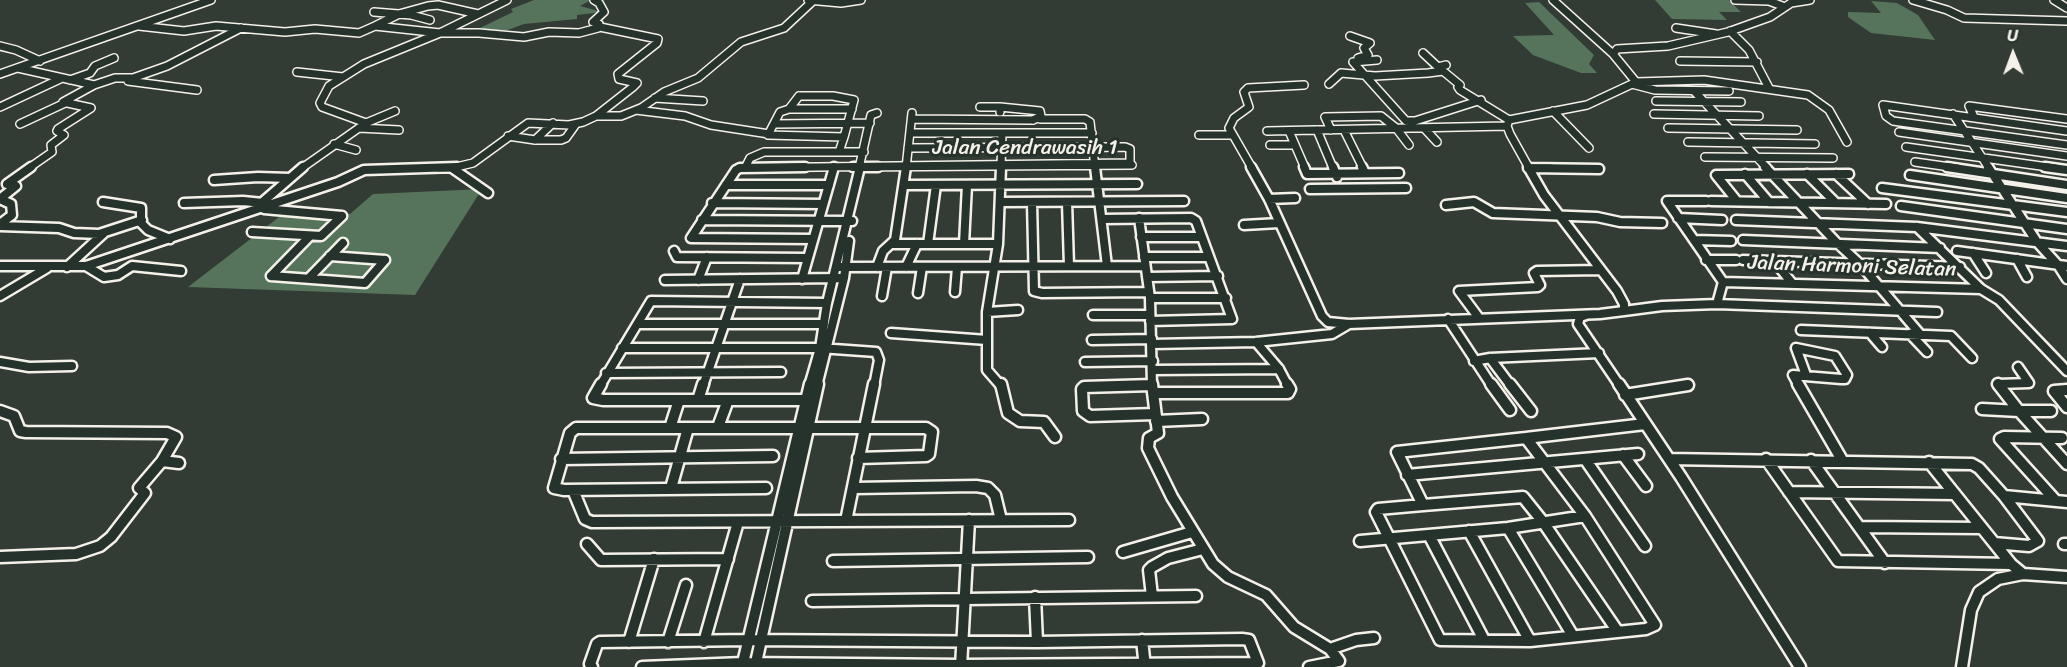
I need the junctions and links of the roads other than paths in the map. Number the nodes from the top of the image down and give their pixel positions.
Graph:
1 (211, 0) edge
2 (507, 0) edge
3 (808, 0) edge
4 (813, 0) edge
5 (861, 0) edge
6 (1553, 0) edge
7 (1735, 0) edge
8 (1810, 0) edge
9 (1913, 0) edge
10 (2054, 0) edge
11 (600, 1) edge
12 (1787, 4) edge
13 (446, 7) junction
14 (2067, 8) edge
15 (374, 12) dead end
16 (399, 14) junction
17 (478, 14) junction
18 (419, 18) junction
19 (430, 20) dead end
20 (2067, 21) edge
21 (139, 26) junction
22 (375, 26) junction
23 (600, 27) junction
24 (241, 28) junction
25 (396, 28) junction
26 (1676, 28) dead end
27 (1730, 31) junction
28 (440, 33) junction
29 (1719, 34) junction
30 (1350, 36) dead end
31 (0, 46) edge
32 (1423, 53) dead end
33 (1613, 54) junction
34 (114, 58) dead end
35 (1377, 60) dead end
36 (40, 61) junction
37 (1680, 62) dead end
38 (1757, 62) junction
39 (1353, 63) junction
40 (18, 68) junction
41 (1443, 68) junction
42 (297, 72) dead end
43 (0, 74) edge
44 (1365, 75) junction
45 (343, 77) junction
46 (129, 79) junction
47 (64, 80) junction
48 (1634, 83) junction
49 (1329, 84) dead end
50 (94, 85) junction
51 (1304, 85) dead end
52 (1768, 88) junction
53 (197, 90) dead end
54 (1694, 91) junction
55 (1729, 91) dead end
56 (655, 98) junction
57 (1480, 100) junction
58 (703, 101) dead end
59 (1656, 101) dead end
60 (1704, 102) junction
61 (1741, 102) dead end
62 (65, 103) junction
63 (1, 106) edge
64 (980, 107) dead end
65 (1000, 107) junction
66 (789, 109) junction
67 (852, 109) junction
68 (636, 110) junction
69 (395, 111) dead end
70 (1553, 111) junction
71 (1654, 114) dead end
72 (1953, 114) junction
73 (1716, 115) junction
74 (597, 116) junction
75 (1759, 116) dead end
76 (1974, 117) junction
77 (972, 119) junction
78 (1040, 119) dead end
79 (2067, 119) edge
80 (999, 120) junction
81 (1031, 120) junction
82 (366, 123) junction
83 (553, 123) junction
84 (848, 123) junction
85 (870, 123) junction
86 (1508, 123) junction
87 (20, 124) dead end
88 (576, 124) junction
89 (774, 124) junction
90 (2046, 127) junction
91 (357, 128) junction
92 (1395, 128) junction
93 (1424, 128) junction
94 (1668, 128) dead end
95 (1729, 129) junction
96 (399, 130) dead end
97 (1317, 130) junction
98 (1331, 130) junction
99 (1344, 130) junction
100 (1797, 130) dead end
101 (1964, 130) junction
102 (2067, 130) edge
103 (1268, 131) dead end
104 (1289, 131) junction
105 (1899, 132) dead end
106 (910, 133) junction
107 (972, 133) junction
108 (1002, 133) junction
109 (1027, 133) junction
110 (1092, 133) junction
111 (769, 134) junction
112 (1199, 135) dead end
113 (1232, 135) junction
114 (508, 136) junction
115 (844, 136) junction
116 (535, 140) junction
117 (1437, 142) dead end
118 (1688, 142) dead end
119 (1847, 142) dead end
120 (1743, 143) junction
121 (1972, 143) junction
122 (2057, 143) junction
123 (334, 144) junction
124 (1815, 144) dead end
125 (1270, 145) dead end
126 (1294, 145) junction
127 (1409, 145) dead end
128 (2067, 145) edge
129 (908, 147) junction
130 (1906, 147) dead end
131 (1001, 148) junction
132 (1094, 148) junction
133 (1588, 148) dead end
134 (357, 150) dead end
135 (839, 152) junction
136 (864, 152) junction
137 (1705, 157) dead end
138 (2066, 157) edge
139 (1759, 158) junction
140 (1833, 158) dead end
141 (1982, 158) junction
142 (1915, 162) dead end
143 (1096, 165) junction
144 (906, 166) junction
145 (1001, 166) junction
146 (834, 167) junction
147 (862, 167) junction
148 (452, 168) junction
149 (745, 168) junction
150 (1528, 168) junction
151 (1599, 169) dead end
152 (2067, 170) edge
153 (1365, 173) junction
154 (1399, 173) dead end
155 (1335, 174) junction
156 (1744, 174) junction
157 (1773, 174) junction
158 (1807, 174) junction
159 (1836, 174) junction
160 (1849, 174) dead end
161 (1992, 174) junction
162 (1910, 176) dead end
163 (290, 178) junction
164 (214, 180) dead end
165 (1098, 184) junction
166 (1137, 184) dead end
167 (726, 185) junction
168 (829, 185) junction
169 (904, 185) junction
170 (936, 185) junction
171 (967, 185) junction
172 (1000, 185) junction
173 (2067, 185) edge
174 (1340, 188) junction
175 (1406, 188) dead end
176 (1882, 188) dead end
177 (2002, 188) junction
178 (1310, 189) dead end
179 (488, 193) dead end
180 (1295, 198) dead end
181 (2067, 198) edge
182 (1269, 199) junction
183 (103, 201) dead end
184 (1184, 201) dead end
185 (1737, 201) junction
186 (1000, 202) junction
187 (1032, 202) junction
188 (1067, 202) junction
189 (1100, 202) junction
190 (1769, 202) junction
191 (1799, 202) junction
192 (712, 203) junction
193 (1836, 203) junction
194 (184, 204) dead end
195 (782, 204) junction
196 (823, 204) junction
197 (1868, 204) junction
198 (1886, 204) dead end
199 (1446, 205) dead end
200 (2013, 205) junction
201 (261, 206) junction
202 (1901, 206) dead end
203 (2067, 212) edge
204 (1557, 215) junction
205 (1139, 218) junction
206 (1678, 218) junction
207 (1102, 219) junction
208 (141, 220) junction
209 (702, 220) junction
210 (1722, 220) dead end
211 (1737, 220) dead end
212 (778, 221) junction
213 (818, 221) junction
214 (851, 221) junction
215 (1817, 222) junction
216 (1279, 223) junction
217 (1662, 223) dead end
218 (2024, 223) junction
219 (0, 225) edge
220 (1244, 225) dead end
221 (1917, 227) junction
222 (2067, 229) edge
223 (252, 232) dead end
224 (104, 233) junction
225 (310, 236) junction
226 (1141, 237) junction
227 (1200, 237) junction
228 (813, 238) junction
229 (170, 239) junction
230 (1695, 240) junction
231 (1743, 240) dead end
232 (1731, 241) dead end
233 (1836, 242) junction
234 (2037, 242) junction
235 (343, 243) dead end
236 (893, 244) junction
237 (917, 244) junction
238 (928, 244) junction
239 (964, 244) junction
240 (998, 244) junction
241 (2067, 246) edge
242 (1940, 248) junction
243 (674, 251) dead end
244 (1957, 251) dead end
245 (1973, 253) junction
246 (330, 256) junction
247 (1209, 256) junction
248 (707, 257) junction
249 (807, 258) junction
250 (2018, 259) junction
251 (1706, 260) junction
252 (1774, 261) junction
253 (1145, 262) junction
254 (1860, 264) junction
255 (0, 266) edge
256 (86, 266) junction
257 (1032, 266) junction
258 (1069, 266) junction
259 (1107, 266) junction
260 (2063, 266) edge
261 (49, 267) junction
262 (67, 267) junction
263 (842, 267) junction
264 (882, 267) junction
265 (906, 267) junction
266 (922, 267) junction
267 (957, 267) junction
268 (995, 267) junction
269 (1960, 267) junction
270 (1600, 270) junction
271 (181, 271) dead end
272 (1986, 273) dead end
273 (1218, 276) junction
274 (1147, 277) junction
275 (2028, 277) dead end
276 (839, 278) junction
277 (309, 279) junction
278 (740, 279) junction
279 (802, 279) junction
280 (2067, 279) edge
281 (665, 280) dead end
282 (698, 280) junction
283 (1723, 282) junction
284 (1792, 283) junction
285 (1879, 286) junction
286 (1981, 289) junction
287 (955, 292) dead end
288 (918, 293) dead end
289 (1149, 295) junction
290 (0, 296) edge
291 (882, 296) dead end
292 (1226, 297) junction
293 (734, 300) junction
294 (827, 303) junction
295 (1717, 304) junction
296 (1018, 310) dead end
297 (1899, 310) junction
298 (1624, 311) junction
299 (987, 312) junction
300 (1937, 312) dead end
301 (1587, 314) junction
302 (1093, 315) dead end
303 (1150, 318) junction
304 (1479, 318) junction
305 (1448, 319) junction
306 (726, 323) junction
307 (639, 324) junction
308 (824, 324) junction
309 (1349, 324) junction
310 (1801, 330) dead end
311 (891, 333) dead end
312 (1870, 333) junction
313 (1915, 334) junction
314 (987, 340) junction
315 (1092, 340) dead end
316 (1152, 342) junction
317 (1256, 342) junction
318 (718, 347) junction
319 (1882, 347) dead end
320 (622, 348) junction
321 (824, 348) junction
322 (1927, 352) dead end
323 (1599, 353) junction
324 (1490, 358) junction
325 (1971, 358) dead end
326 (1474, 361) junction
327 (0, 362) edge
328 (1084, 362) dead end
329 (72, 366) dead end
330 (1153, 366) junction
331 (2018, 367) dead end
332 (1278, 369) junction
333 (2067, 371) edge
334 (781, 372) dead end
335 (606, 373) junction
336 (708, 373) junction
337 (1806, 375) junction
338 (1688, 385) dead end
339 (1153, 389) junction
340 (2067, 390) edge
341 (1624, 394) junction
342 (679, 400) junction
343 (698, 400) junction
344 (728, 400) junction
345 (805, 400) junction
346 (2067, 407) edge
347 (1982, 409) dead end
348 (1510, 410) dead end
349 (0, 411) edge
350 (1531, 411) dead end
351 (2019, 411) junction
352 (2051, 411) dead end
353 (1155, 418) junction
354 (1202, 419) dead end
355 (1645, 424) junction
356 (803, 426) junction
357 (718, 427) junction
358 (670, 428) junction
359 (688, 428) junction
360 (864, 429) junction
361 (1055, 437) dead end
362 (2042, 437) junction
363 (1526, 438) junction
364 (2062, 438) dead end
365 (1638, 454) dead end
366 (1623, 455) junction
367 (773, 456) dead end
368 (678, 457) junction
369 (858, 458) junction
370 (561, 459) junction
371 (1585, 459) junction
372 (1669, 459) junction
373 (1766, 459) junction
374 (1811, 460) junction
375 (1842, 460) junction
376 (162, 461) junction
377 (1929, 462) junction
378 (179, 463) dead end
379 (1544, 463) junction
380 (2067, 464) edge
381 (1407, 475) junction
382 (1646, 486) dead end
383 (670, 488) junction
384 (766, 488) dead end
385 (854, 488) junction
386 (573, 490) junction
387 (1789, 492) junction
388 (1834, 492) junction
389 (1955, 494) junction
390 (2004, 496) junction
391 (2062, 502) edge
392 (1424, 505) junction
393 (1585, 516) junction
394 (969, 520) junction
395 (1001, 520) junction
396 (1069, 520) dead end
397 (777, 521) junction
398 (846, 521) junction
399 (738, 522) junction
400 (789, 522) junction
401 (1543, 522) junction
402 (1859, 527) junction
403 (1508, 528) junction
404 (1982, 528) junction
405 (1469, 531) junction
406 (1192, 532) junction
407 (1429, 535) junction
408 (1388, 539) junction
409 (1360, 542) dead end
410 (1994, 543) junction
411 (587, 544) dead end
412 (1645, 546) dead end
413 (1203, 549) junction
414 (1123, 552) dead end
415 (0, 556) edge
416 (1088, 557) dead end
417 (967, 558) junction
418 (654, 559) junction
419 (728, 559) junction
420 (833, 561) dead end
421 (1886, 563) junction
422 (2011, 564) junction
423 (2023, 574) junction
424 (2067, 577) edge
425 (686, 585) dead end
426 (1152, 596) junction
427 (1196, 596) dead end
428 (1035, 597) junction
429 (965, 598) junction
430 (812, 601) dead end
431 (1618, 632) junction
432 (1573, 636) junction
433 (1374, 638) dead end
434 (754, 640) junction
435 (1142, 640) junction
436 (1484, 640) junction
437 (963, 641) junction
438 (1530, 641) junction
439 (629, 642) junction
440 (668, 642) junction
441 (704, 642) junction
442 (1037, 642) junction
443 (1330, 649) junction
444 (1341, 664) edge
445 (749, 665) edge
446 (1145, 665) edge
447 (961, 666) edge
448 (592, 667) edge
449 (642, 667) edge
450 (1309, 667) edge
451 (1800, 667) edge
452 (1962, 667) edge

1 - 21 street
2 - 17 street
3 - 4 street
4 - 5 street
4 - 56 street
6 - 33 street
7 - 12 street
8 - 12 street
9 - 20 street
10 - 14 street
11 - 23 street
12 - 27 street
13 - 16 street
13 - 17 street
13 - 18 street
15 - 16 street
16 - 18 street
16 - 22 street
17 - 28 street
18 - 19 street
18 - 25 street
21 - 24 street
21 - 36 street
22 - 24 street
22 - 25 street
23 - 28 street
23 - 74 street
24 - 46 street
25 - 28 street
26 - 29 street
27 - 29 street
27 - 38 street
28 - 45 street
29 - 33 street
30 - 39 street
31 - 36 street
32 - 41 street
33 - 48 street
34 - 47 street
35 - 39 street
36 - 40 street
37 - 38 street
38 - 52 street
39 - 44 street
40 - 43 street
40 - 47 street
41 - 44 street
41 - 57 street
42 - 45 street
44 - 49 street
44 - 57 street
45 - 82 street
46 - 50 street
46 - 53 street
47 - 50 street
47 - 63 street
48 - 52 street
48 - 54 street
48 - 70 street
50 - 62 street
51 - 113 street
52 - 119 street
54 - 55 street
54 - 60 street
56 - 58 street
56 - 68 street
57 - 86 street
59 - 60 street
60 - 61 street
60 - 73 street
62 - 87 street
62 - 219 street
64 - 65 street
65 - 80 street
65 - 81 street
66 - 67 street
66 - 67 street
66 - 89 street
67 - 84 street
68 - 74 street
68 - 111 street
69 - 82 street
70 - 86 street
70 - 133 street
71 - 73 street
72 - 76 street
72 - 101 street
72 - 101 street
73 - 75 street
73 - 95 street
74 - 88 street
76 - 79 street
76 - 90 street
77 - 80 street
77 - 106 street
77 - 107 street
78 - 110 street
80 - 81 street
81 - 109 street
82 - 91 street
83 - 88 street
83 - 114 street
83 - 116 street
84 - 85 street
84 - 89 street
84 - 115 street
85 - 136 street
85 - 147 street
86 - 93 street
86 - 150 street
88 - 116 street
89 - 111 street
90 - 102 street
90 - 122 street
91 - 96 street
91 - 123 street
92 - 93 street
92 - 98 street
92 - 99 street
92 - 127 street
93 - 117 street
94 - 95 street
95 - 100 street
95 - 120 street
97 - 98 street
97 - 104 street
97 - 155 street
98 - 99 street
99 - 153 street
101 - 121 street
101 - 122 street
103 - 104 street
104 - 126 street
105 - 121 street
106 - 107 street
106 - 129 street
107 - 108 street
108 - 109 street
108 - 131 street
109 - 110 street
110 - 132 street
111 - 115 street
112 - 113 street
113 - 182 street
114 - 116 street
114 - 148 street
115 - 135 street
118 - 120 street
120 - 124 street
120 - 139 street
121 - 138 street
121 - 141 street
122 - 128 street
122 - 138 street
123 - 134 street
123 - 163 street
125 - 126 street
126 - 155 street
129 - 131 street
129 - 144 street
130 - 141 street
131 - 132 street
131 - 145 street
132 - 143 street
132 - 143 street, Jalan Cendrawasih 1
135 - 136 street
135 - 149 street
136 - 147 street
137 - 139 street
139 - 140 street
139 - 157 street
141 - 152 street
141 - 161 street
142 - 161 street
143 - 145 street, Jalan Cendrawasih 1
143 - 165 street
144 - 145 street, Jalan Cendrawasih 1
144 - 147 street, Jalan Cendrawasih 1
144 - 169 street
145 - 172 street
146 - 147 street, Jalan Cendrawasih 1
146 - 149 street, Jalan Cendrawasih 1
146 - 168 street
147 - 214 street
148 - 179 street
148 - 201 street
149 - 167 street
150 - 151 street
150 - 204 street
153 - 154 street
153 - 155 street
155 - 174 street
156 - 157 street
156 - 185 street
156 - 190 street
157 - 158 street
157 - 191 street
158 - 159 street
158 - 193 street
159 - 160 street
159 - 197 street
161 - 173 street
161 - 177 street
162 - 177 street
163 - 164 street
163 - 201 street
165 - 166 street
165 - 172 street
165 - 189 street
167 - 168 street
167 - 192 street
168 - 196 street
169 - 170 street
169 - 236 street
170 - 171 street
170 - 238 street
171 - 172 street
171 - 239 street
172 - 186 street
174 - 175 street
174 - 178 street
176 - 200 street
177 - 181 street
177 - 200 street
180 - 182 street
182 - 216 street
183 - 208 street
184 - 189 street
185 - 190 street
185 - 206 street
186 - 187 street
186 - 240 street
187 - 188 street
187 - 257 street
188 - 189 street
188 - 258 street
189 - 207 street
190 - 191 street
191 - 193 street
191 - 215 street
192 - 195 street
192 - 209 street
193 - 197 street
194 - 201 street
195 - 196 street
195 - 212 street
196 - 213 street
197 - 198 street
199 - 204 street
200 - 203 street
200 - 218 street
201 - 225 street
201 - 229 street
202 - 218 street
204 - 217 street
204 - 270 street
205 - 207 street
205 - 226 street
205 - 227 street
206 - 210 street
206 - 230 street
207 - 259 street
208 - 224 street
208 - 229 street
209 - 212 street
209 - 228 street
211 - 215 street
212 - 213 street
213 - 214 street
213 - 228 street
214 - 263 street
215 - 221 street
215 - 233 street
216 - 220 street
216 - 309 street
218 - 222 street
218 - 234 street
219 - 224 street
221 - 234 street
221 - 242 street
223 - 225 street
224 - 262 street
225 - 277 street
226 - 227 street
226 - 253 street
227 - 247 street
228 - 249 street
229 - 256 street
230 - 232 street
230 - 251 street
231 - 233 street
233 - 242 street
233 - 254 street
234 - 241 street
234 - 260 street
235 - 246 street
236 - 237 street
236 - 264 street
237 - 238 street
237 - 265 street
238 - 239 street
239 - 240 street
240 - 268 street
242 - 269 street
243 - 248 street
244 - 245 street
245 - 250 street
245 - 272 street
246 - 277 street
246 - 277 street
247 - 253 street
247 - 273 street
248 - 249 street
248 - 282 street
249 - 279 street
250 - 260 street
250 - 275 street
251 - 252 street
251 - 283 street
252 - 254 street
252 - 284 street
253 - 259 street
253 - 274 street
254 - 269 street
254 - 285 street
255 - 261 street
256 - 262 street
256 - 271 street
257 - 258 street
257 - 268 street
257 - 289 street
258 - 259 street
260 - 280 street
261 - 262 street
261 - 290 street
263 - 264 street
263 - 276 street
264 - 265 street
264 - 291 street
265 - 266 street
266 - 267 street
266 - 288 street
267 - 268 street
267 - 287 street
268 - 299 street
269 - 286 street
270 - 298 street
270 - 304 street
273 - 274 street
273 - 292 street
274 - 289 street
276 - 279 street
276 - 294 street
276 - 321 street
278 - 279 street
278 - 282 street
278 - 293 street
281 - 282 street
283 - 284 street, Jalan Harmoni Selatan
283 - 295 street
284 - 285 street, Jalan Harmoni Selatan
285 - 286 street, Jalan Harmoni Selatan
285 - 297 street
286 - 333 street
289 - 292 street
289 - 303 street
292 - 303 street
293 - 294 street
293 - 306 street
293 - 307 street
294 - 308 street
295 - 297 street
295 - 298 street
296 - 299 street
297 - 300 street
297 - 313 street
298 - 301 street
299 - 314 street
301 - 304 street
301 - 323 street
302 - 303 street
303 - 316 street
304 - 305 street
305 - 309 street
305 - 326 street
306 - 307 street
306 - 308 street
306 - 318 street
307 - 320 street
308 - 321 street
309 - 317 street
310 - 312 street
311 - 314 street
312 - 313 street
312 - 319 street
313 - 322 street
313 - 325 street
314 - 361 street
315 - 316 street
316 - 317 street
316 - 330 street
317 - 332 street
318 - 320 street
318 - 321 street
318 - 336 street
320 - 335 street
321 - 345 street
321 - 356 street
321 - 360 street
323 - 324 street
323 - 341 street
324 - 326 street
324 - 350 street
326 - 348 street
327 - 329 street
328 - 330 street
330 - 332 street
330 - 339 street
331 - 351 street
332 - 339 street
334 - 336 street
335 - 336 street
335 - 342 street
336 - 343 street
337 - 337 street
337 - 375 street
338 - 341 street
339 - 353 street
339 - 353 street
340 - 346 street
341 - 355 street
342 - 343 street
342 - 358 street
343 - 344 street
344 - 345 street
344 - 357 street
345 - 356 street
347 - 351 street
349 - 376 street
351 - 352 street
351 - 362 street
353 - 354 street
353 - 406 street
355 - 363 street
355 - 372 street
356 - 357 street
356 - 360 street
356 - 397 street
356 - 400 street
357 - 359 street
358 - 359 street
358 - 370 street
359 - 368 street
360 - 369 street
360 - 369 street
362 - 364 street
362 - 380 street
362 - 391 street
363 - 379 street
363 - 381 street
365 - 366 street
366 - 371 street
366 - 382 street
367 - 368 street
368 - 370 street
368 - 383 street
369 - 385 street
370 - 386 street
371 - 379 street
371 - 412 street
372 - 373 street
372 - 451 street
373 - 374 street
373 - 387 street
374 - 375 street
374 - 388 street
375 - 377 street
376 - 378 street
376 - 415 street
377 - 389 street
377 - 390 street
379 - 381 street
379 - 393 street
381 - 392 street
383 - 384 street
383 - 386 street
385 - 395 street
385 - 398 street
386 - 399 street
387 - 388 street
387 - 421 street
388 - 389 street
388 - 402 street
389 - 404 street
390 - 391 street
390 - 410 street
392 - 401 street
392 - 408 street
393 - 401 street
393 - 431 street
394 - 395 street
394 - 398 street
394 - 417 street
395 - 396 street
397 - 399 street
397 - 400 street
397 - 434 street
398 - 400 street
399 - 419 street
400 - 434 street
401 - 403 street
401 - 431 street
402 - 404 street
402 - 421 street
403 - 405 street
403 - 432 street
404 - 410 street
405 - 407 street
405 - 438 street
406 - 413 street
406 - 414 street
407 - 408 street
407 - 436 street
408 - 409 street
408 - 436 street
410 - 422 street
411 - 418 street
413 - 426 street
413 - 443 street
416 - 417 street
417 - 420 street
417 - 429 street
418 - 419 street
418 - 439 street
419 - 441 street
421 - 422 street
422 - 423 street
423 - 424 street
423 - 452 street
425 - 440 street
426 - 427 street
426 - 428 street
428 - 429 street
428 - 442 street
429 - 430 street
429 - 437 street
431 - 432 street
432 - 438 street
433 - 443 street
434 - 437 street
434 - 441 street
434 - 445 street
435 - 442 street
435 - 446 street
435 - 446 street
436 - 438 street
437 - 442 street
437 - 447 street
439 - 440 street
439 - 448 street
440 - 441 street
443 - 444 street
444 - 450 street
445 - 447 street
445 - 449 street
446 - 447 street

